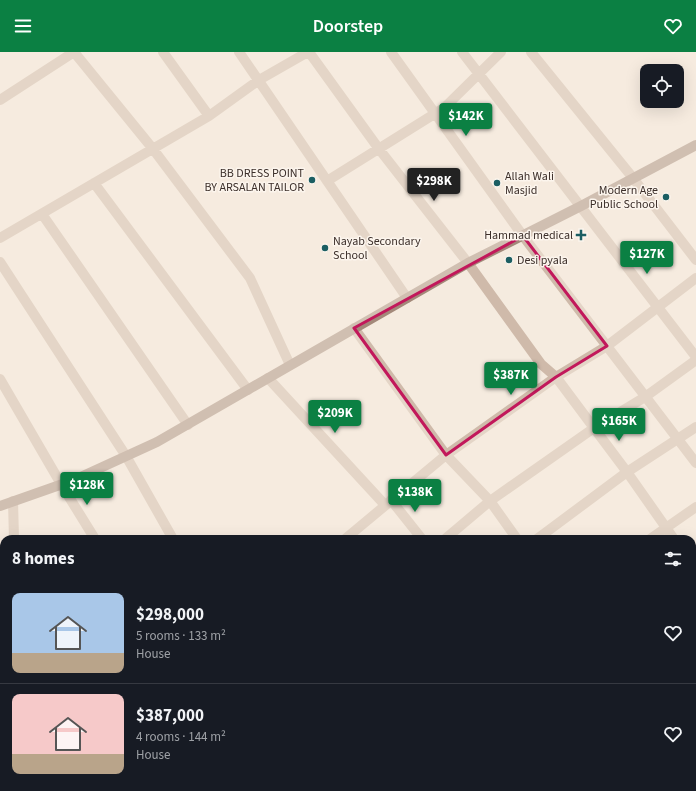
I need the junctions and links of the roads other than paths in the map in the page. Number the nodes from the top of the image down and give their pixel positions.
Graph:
1 (74, 52) edge
2 (163, 52) edge
3 (240, 52) edge
4 (308, 52) edge
5 (391, 52) edge
6 (462, 52) edge
7 (501, 52) edge
8 (531, 52) edge
9 (479, 74) junction
10 (259, 80) junction
11 (2, 96) edge
12 (436, 113) junction
13 (209, 116) junction
14 (696, 146) edge
15 (153, 149) junction
16 (379, 149) junction
17 (633, 178) junction
18 (327, 181) junction
19 (94, 183) junction
20 (581, 206) junction
21 (42, 214) junction
22 (523, 236) junction
23 (0, 238) edge
24 (696, 260) edge
25 (0, 262) edge
26 (468, 263) junction
27 (696, 278) edge
28 (406, 298) junction
29 (658, 307) junction
30 (354, 328) junction
31 (607, 346) junction
32 (696, 358) edge
33 (290, 366) junction
34 (268, 378) junction
35 (556, 378) junction
36 (0, 379) edge
37 (248, 390) junction
38 (645, 397) junction
39 (188, 425) junction
40 (696, 427) edge
41 (594, 428) junction
42 (678, 438) junction
43 (446, 455) junction
44 (126, 456) junction
45 (696, 463) edge
46 (627, 472) junction
47 (61, 484) junction
48 (13, 501) junction
49 (490, 502) junction
50 (388, 503) junction
51 (0, 506) edge
52 (696, 507) edge
53 (667, 528) junction
54 (14, 535) edge
55 (93, 535) edge
56 (171, 535) edge
57 (350, 535) edge
58 (418, 535) edge
59 (450, 535) edge
60 (514, 535) edge
61 (542, 535) edge
62 (656, 535) edge
63 (671, 535) edge

1 - 11 street
1 - 15 street
2 - 13 street
3 - 10 street
4 - 10 street
4 - 16 street
5 - 12 street
6 - 9 street
7 - 9 street
8 - 17 street
9 - 12 street
9 - 20 street
10 - 13 street
10 - 18 street
12 - 16 street
12 - 22 street
13 - 15 street
14 - 17 main road
15 - 19 street
15 - 33 street
16 - 18 street
16 - 26 street
17 - 20 main road
17 - 24 street
18 - 28 street
19 - 21 street
19 - 37 street
20 - 22 main road
20 - 29 street
21 - 23 street
21 - 39 street
22 - 26 main road
22 - 31 street
25 - 44 street
26 - 28 main road
26 - 35 street
27 - 29 street
28 - 30 main road
29 - 31 street
29 - 32 street
30 - 33 main road
30 - 43 street
31 - 35 street
31 - 38 street
32 - 38 street
33 - 34 main road
34 - 37 main road
34 - 50 street
35 - 41 street
35 - 43 street
36 - 47 street
37 - 39 main road
38 - 41 street
38 - 42 street
39 - 44 main road
40 - 42 street
41 - 46 street
41 - 49 street
42 - 45 street
42 - 46 street
43 - 49 street
43 - 50 street
44 - 47 main road
44 - 56 street
46 - 53 street
46 - 61 street
47 - 48 main road
47 - 55 street
48 - 51 main road
48 - 54 street
49 - 59 street
49 - 60 street
50 - 57 street
50 - 58 street
52 - 53 street
53 - 62 street
53 - 63 street

